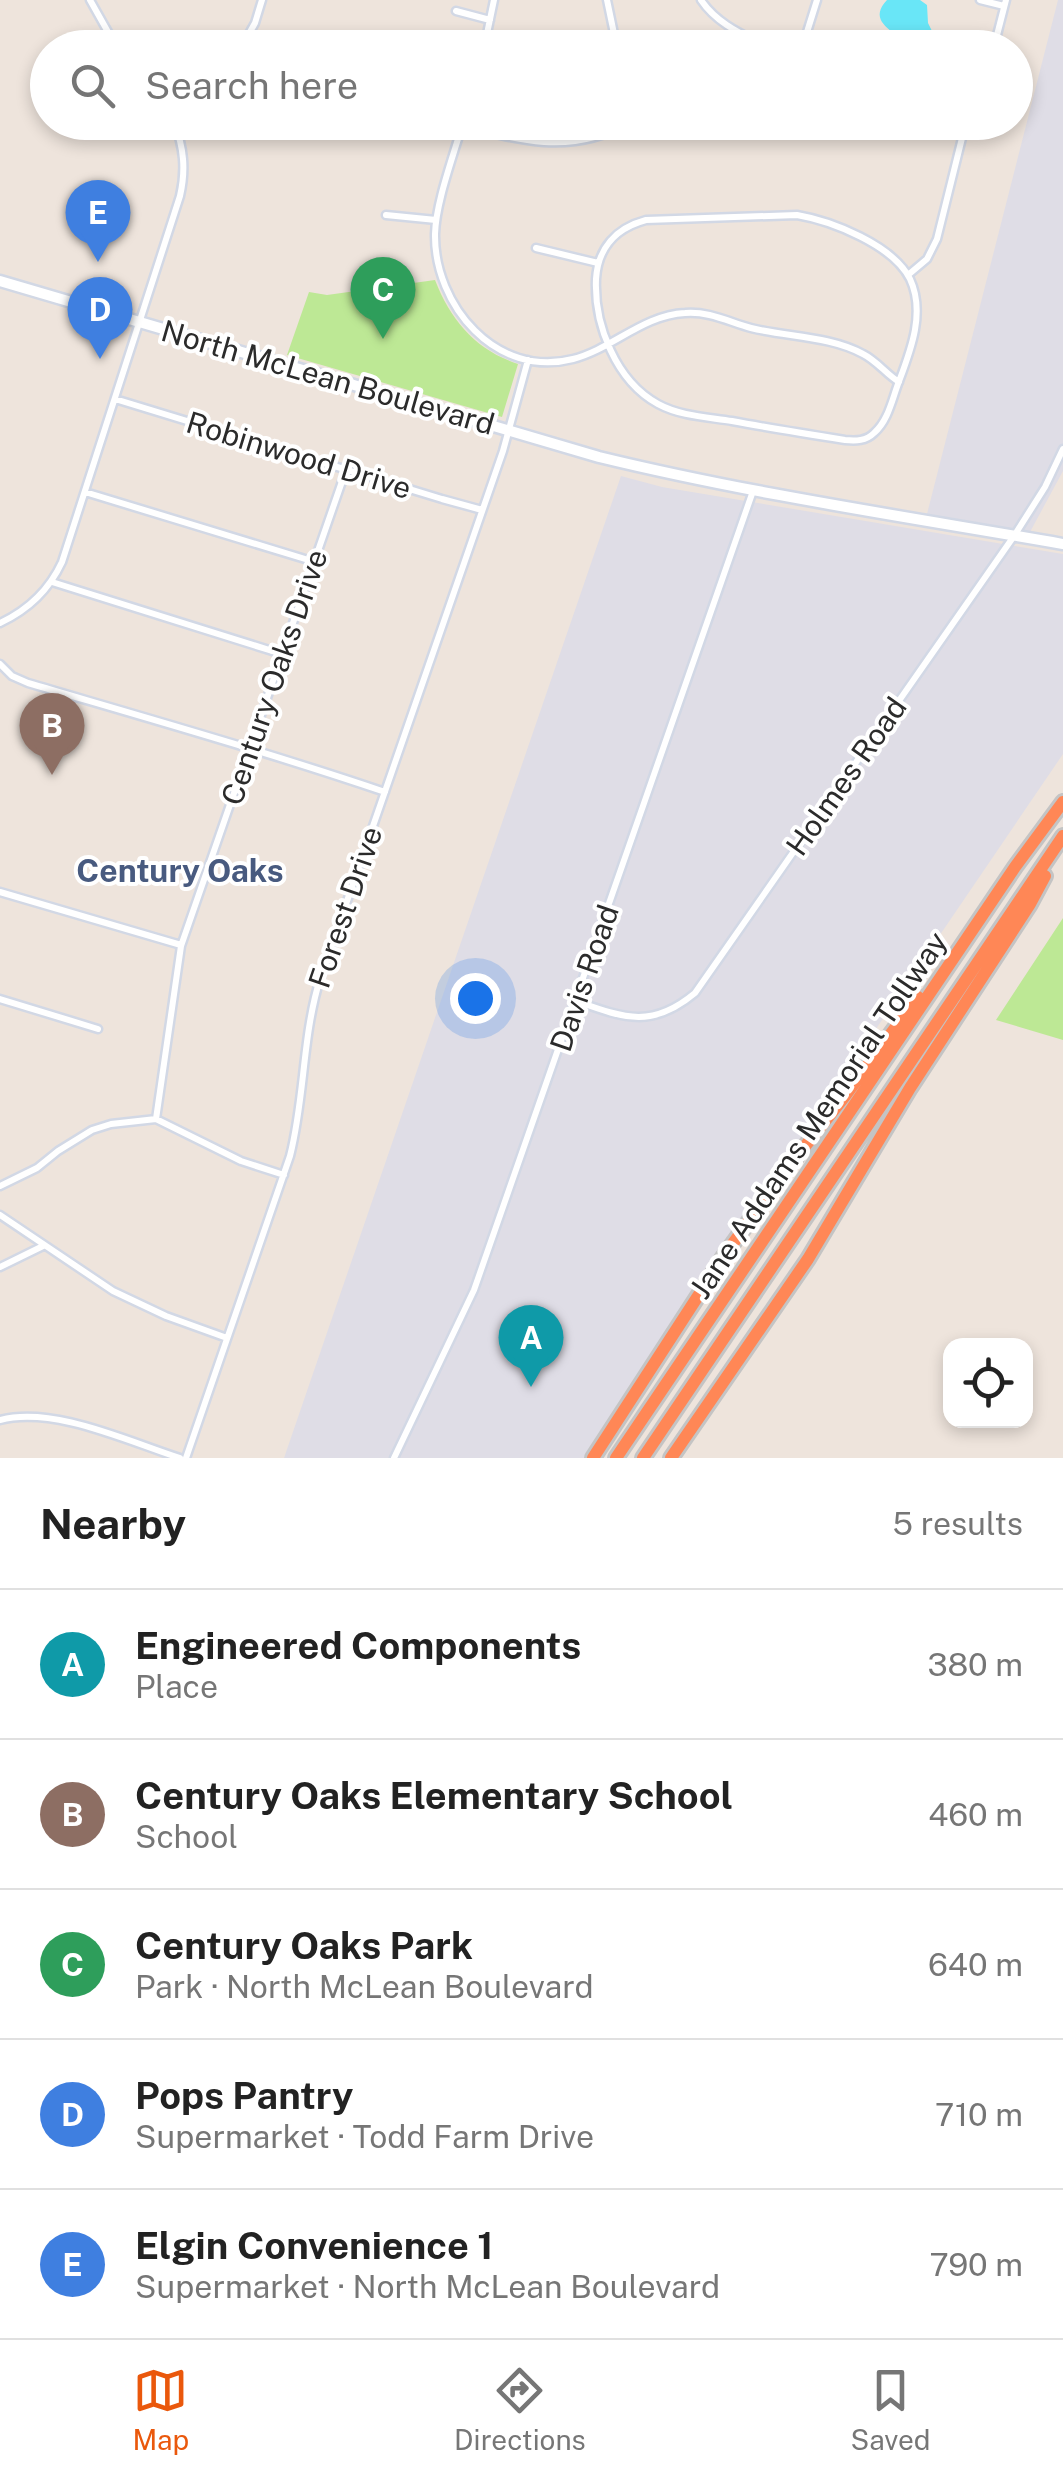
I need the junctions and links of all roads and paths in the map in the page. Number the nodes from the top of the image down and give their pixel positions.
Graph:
1 (90, 0) edge
2 (262, 0) edge
3 (494, 0) edge
4 (607, 0) edge
5 (701, 0) edge
6 (817, 0) edge
7 (980, 0) edge
8 (1005, 3) edge
9 (456, 11) dead end
10 (490, 20) junction
11 (108, 30) edge
12 (251, 30) edge
13 (488, 30) edge
14 (613, 30) edge
15 (736, 30) edge
16 (808, 30) edge
17 (998, 30) edge
18 (180, 140) edge
19 (458, 140) edge
20 (526, 140) edge
21 (585, 140) edge
22 (962, 140) edge
23 (386, 215) dead end
24 (436, 220) junction
25 (536, 248) dead end
26 (598, 263) junction
27 (908, 275) junction
28 (0, 282) edge
29 (140, 322) junction
30 (609, 344) junction
31 (528, 360) junction
32 (899, 382) junction
33 (115, 399) junction
34 (509, 430) junction
35 (1063, 449) edge
36 (346, 470) junction
37 (753, 490) junction
38 (85, 492) junction
39 (483, 510) junction
40 (1014, 536) junction
41 (1063, 544) edge
42 (315, 562) junction
43 (52, 582) junction
44 (0, 624) edge
45 (282, 654) junction
46 (0, 664) edge
47 (250, 748) junction
48 (384, 792) junction
49 (1063, 802) edge
50 (1063, 839) edge
51 (1016, 867) junction
52 (0, 892) edge
53 (181, 946) junction
54 (0, 999) edge
55 (576, 1002) junction
56 (98, 1029) dead end
57 (156, 1119) junction
58 (284, 1176) junction
59 (0, 1186) edge
60 (0, 1214) edge
61 (44, 1245) junction
62 (0, 1268) edge
63 (226, 1338) junction
64 (0, 1420) edge
65 (183, 1458) edge
66 (394, 1458) edge
67 (593, 1458) edge
68 (616, 1458) edge
69 (643, 1458) edge
70 (671, 1458) edge

1 - 11 street
2 - 12 street
3 - 10 street
4 - 14 street
5 - 15 street
6 - 16 street
7 - 8 street
8 - 17 street
9 - 10 street
10 - 13 street
18 - 29 street
19 - 24 street
20 - 21 street
22 - 27 street
23 - 24 street
24 - 31 street
25 - 26 street
26 - 27 street
26 - 30 street
27 - 32 street
28 - 29 main road, North McLean Boulevard
29 - 33 street
29 - 34 main road, North McLean Boulevard
30 - 31 street
30 - 32 street
30 - 32 street
31 - 34 street, Forest Drive
33 - 36 street, Robinwood Drive
33 - 38 street
34 - 37 main road, North McLean Boulevard
34 - 39 street, Forest Drive
35 - 40 street, Holmes Road
36 - 39 street, Robinwood Drive
36 - 42 street, Century Oaks Drive
37 - 40 main road
37 - 55 street, Davis Road
38 - 42 street
38 - 43 street
39 - 48 street, Forest Drive
40 - 41 main road
40 - 55 street, Holmes Road
42 - 45 street, Century Oaks Drive
43 - 44 street
43 - 45 street
45 - 47 street, Century Oaks Drive
46 - 47 street
47 - 48 street
47 - 53 street, Century Oaks Drive
48 - 58 street, Forest Drive
49 - 51 highway, Jane Addams Memorial Tollway
50 - 69 highway, Jane Addams Memorial Tollway
50 - 70 highway
51 - 67 highway
51 - 68 highway, Jane Addams Memorial Tollway
52 - 53 street
53 - 57 street, Century Oaks Drive
54 - 56 street
55 - 66 street, Davis Road
57 - 58 street
57 - 59 street
58 - 63 street, Forest Drive
60 - 61 street
61 - 62 street
61 - 63 street
63 - 65 street, Forest Drive
64 - 65 street

